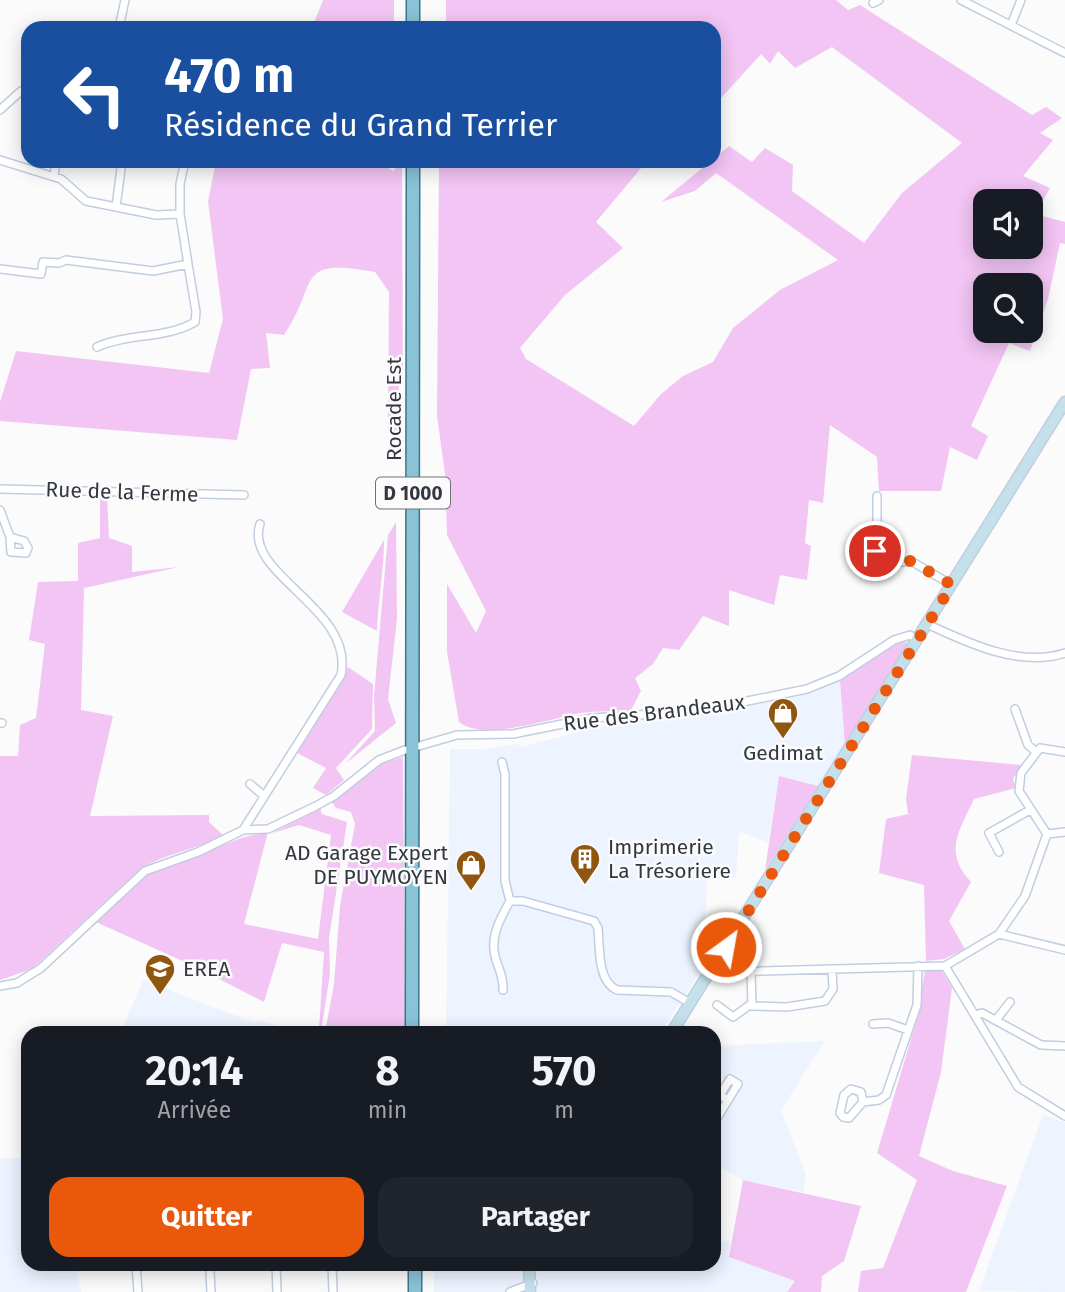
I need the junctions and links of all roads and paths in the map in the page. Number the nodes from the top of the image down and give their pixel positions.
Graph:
1 (125, 0) edge
2 (413, 0) edge
3 (961, 0) edge
4 (1021, 0) edge
5 (120, 21) edge
6 (413, 21) edge
7 (1011, 25) junction
8 (1065, 53) edge
9 (21, 91) edge
10 (0, 110) edge
11 (0, 160) edge
12 (21, 166) edge
13 (27, 168) edge
14 (55, 168) edge
15 (121, 168) edge
16 (183, 168) edge
17 (413, 168) edge
18 (54, 176) junction
19 (116, 208) junction
20 (180, 214) junction
21 (188, 264) junction
22 (0, 269) edge
23 (97, 346) dead end
24 (1065, 402) edge
25 (0, 489) edge
26 (244, 495) dead end
27 (877, 496) dead end
28 (0, 510) edge
29 (260, 524) dead end
30 (10, 537) dead end
31 (952, 585) junction
32 (927, 624) junction
33 (917, 640) junction
34 (1065, 653) edge
35 (1015, 709) dead end
36 (419, 746) dead end
37 (405, 750) dead end
38 (1035, 751) junction
39 (1065, 752) edge
40 (502, 762) dead end
41 (250, 785) dead end
42 (263, 795) junction
43 (1030, 810) junction
44 (413, 824) junction
45 (243, 830) junction
46 (1065, 832) edge
47 (1047, 834) junction
48 (999, 852) dead end
49 (510, 901) junction
50 (999, 934) junction
51 (1065, 950) edge
52 (918, 966) junction
53 (945, 966) junction
54 (713, 967) junction
55 (832, 969) junction
56 (751, 972) junction
57 (0, 986) edge
58 (503, 990) dead end
59 (1010, 1002) dead end
60 (690, 1003) junction
61 (751, 1004) junction
62 (717, 1005) dead end
63 (975, 1015) junction
64 (996, 1020) junction
65 (873, 1024) dead end
66 (412, 1026) edge
67 (417, 1026) edge
68 (676, 1026) edge
69 (908, 1030) junction
70 (1065, 1046) edge
71 (728, 1100) dead end
72 (863, 1102) dead end
73 (721, 1112) edge
74 (1065, 1116) edge
75 (136, 1271) edge
76 (211, 1271) dead end
77 (276, 1271) edge
78 (332, 1271) edge
79 (415, 1271) edge
80 (532, 1288) edge
81 (138, 1292) edge
82 (211, 1292) edge
83 (277, 1292) edge
84 (333, 1292) edge
85 (415, 1292) edge
86 (510, 1292) edge

1 - 5 street
2 - 6 main road
3 - 7 street
4 - 7 street
7 - 8 street
9 - 10 street
11 - 12 street
13 - 18 street
14 - 18 street
15 - 19 street
16 - 20 street
17 - 44 main road, Rocade Est / D 1000
18 - 19 street
19 - 20 street
20 - 21 street
21 - 22 street
21 - 23 street
24 - 31 street
25 - 26 street, Rue de la Ferme
27 - 31 street
28 - 30 street
29 - 42 street
31 - 32 street
32 - 33 street
32 - 34 street
33 - 36 street, Rue des Brandeaux
33 - 54 street
35 - 38 street
37 - 45 street
38 - 39 street
38 - 43 street
40 - 49 street
41 - 42 street
42 - 45 street
43 - 47 street
43 - 48 street
44 - 66 main road, Rocade Est / D 1000
44 - 67 main road, Rocade Est / D 1000
45 - 57 street
46 - 47 street
47 - 50 street
49 - 58 street
49 - 60 street
50 - 51 street
50 - 53 street
52 - 53 street
52 - 55 street
52 - 69 street
53 - 63 street
54 - 56 street
54 - 60 street
55 - 56 street
55 - 61 street
56 - 61 street
59 - 64 street
60 - 68 street
61 - 62 street
63 - 64 street
63 - 74 street
64 - 70 street
65 - 69 street
69 - 72 street
71 - 73 street
75 - 81 street
76 - 82 street
77 - 83 street
78 - 84 street
79 - 85 main road
80 - 86 street

